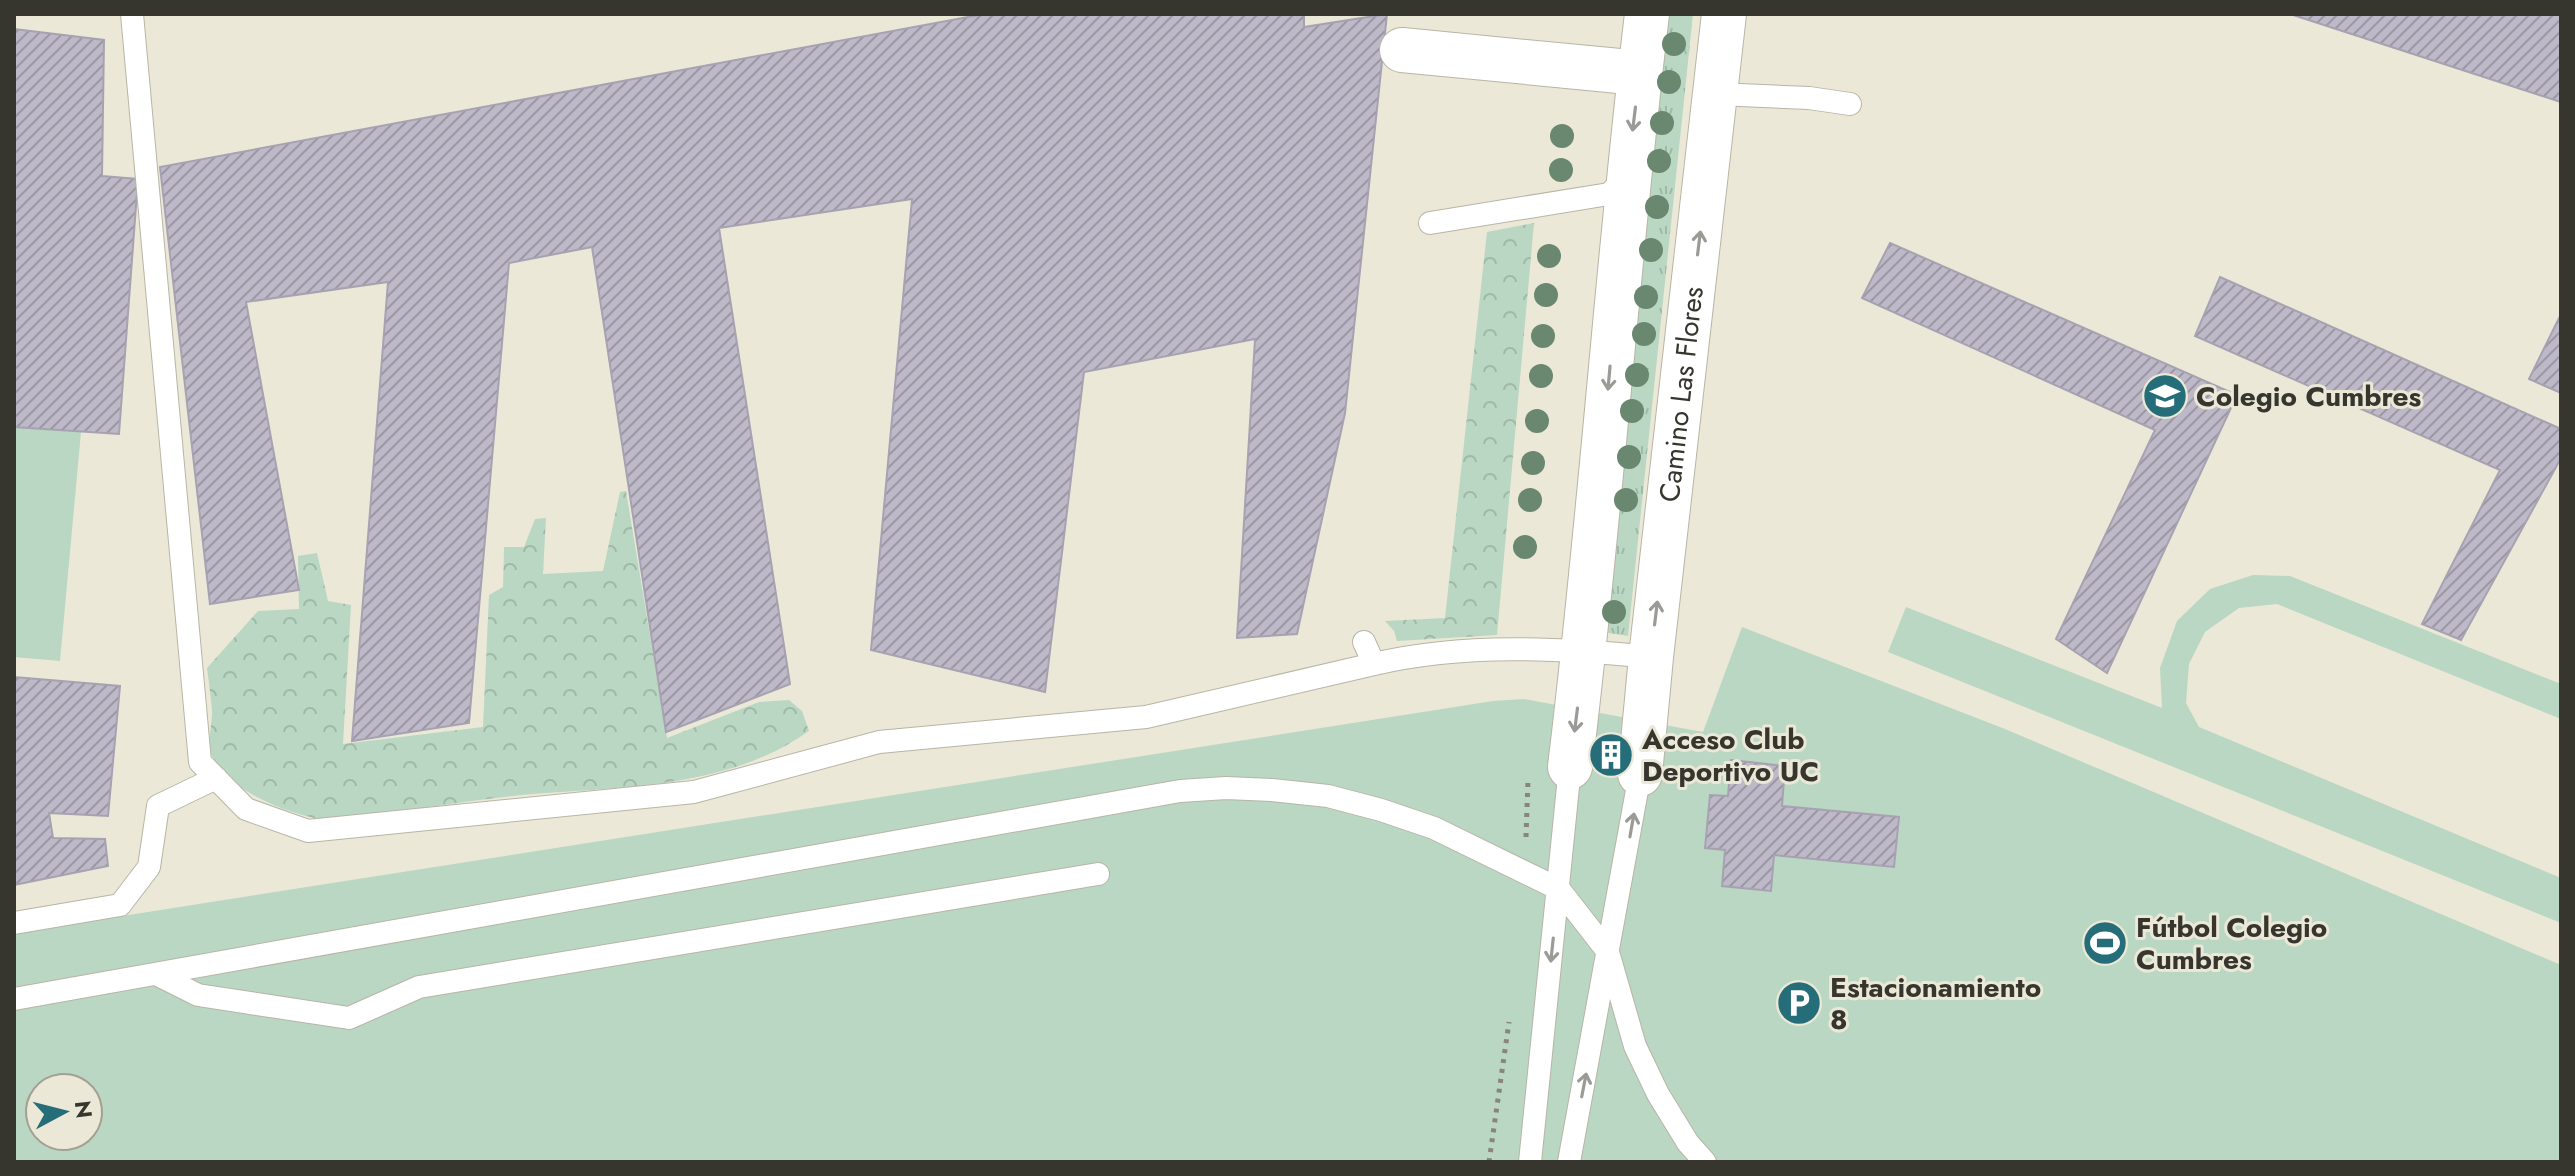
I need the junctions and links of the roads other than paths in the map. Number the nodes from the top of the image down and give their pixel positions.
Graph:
1 (132, 14) edge
2 (1647, 14) edge
3 (1724, 14) edge
4 (1402, 50) dead end
5 (1640, 73) junction
6 (1717, 94) junction
7 (1850, 104) dead end
8 (1628, 176) junction
9 (1430, 223) dead end
10 (1594, 546) junction
11 (1664, 551) junction
12 (1364, 642) dead end
13 (1584, 651) junction
14 (1651, 657) junction
15 (1374, 664) junction
16 (1570, 767) joint
17 (216, 778) junction
18 (1639, 784) joint
19 (1098, 874) dead end
20 (1559, 889) junction
21 (14, 923) edge
22 (1608, 952) junction
23 (158, 975) junction
24 (14, 999) edge
25 (1530, 1162) edge
26 (1569, 1162) edge
27 (1705, 1162) edge

1 - 17 lane
2 - 5 street
3 - 6 street, Camino Las Flores
4 - 5 street
5 -> 8 street
6 - 7 lane
11 -> 6 street, Camino Las Flores
8 - 9 lane
8 -> 10 street
10 - 11 street
10 - 13 street
14 -> 11 street, Camino Las Flores
12 - 15 lane
13 - 14 lane
13 - 15 lane
13 -> 16 street
14 - 18 street, Camino Las Flores
15 - 17 lane
16 - 20 lane
17 - 21 lane
22 -> 18 lane
19 - 23 lane
20 - 22 lane
20 - 23 lane
20 -> 25 lane
26 -> 22 lane
22 - 27 lane
23 - 24 lane

